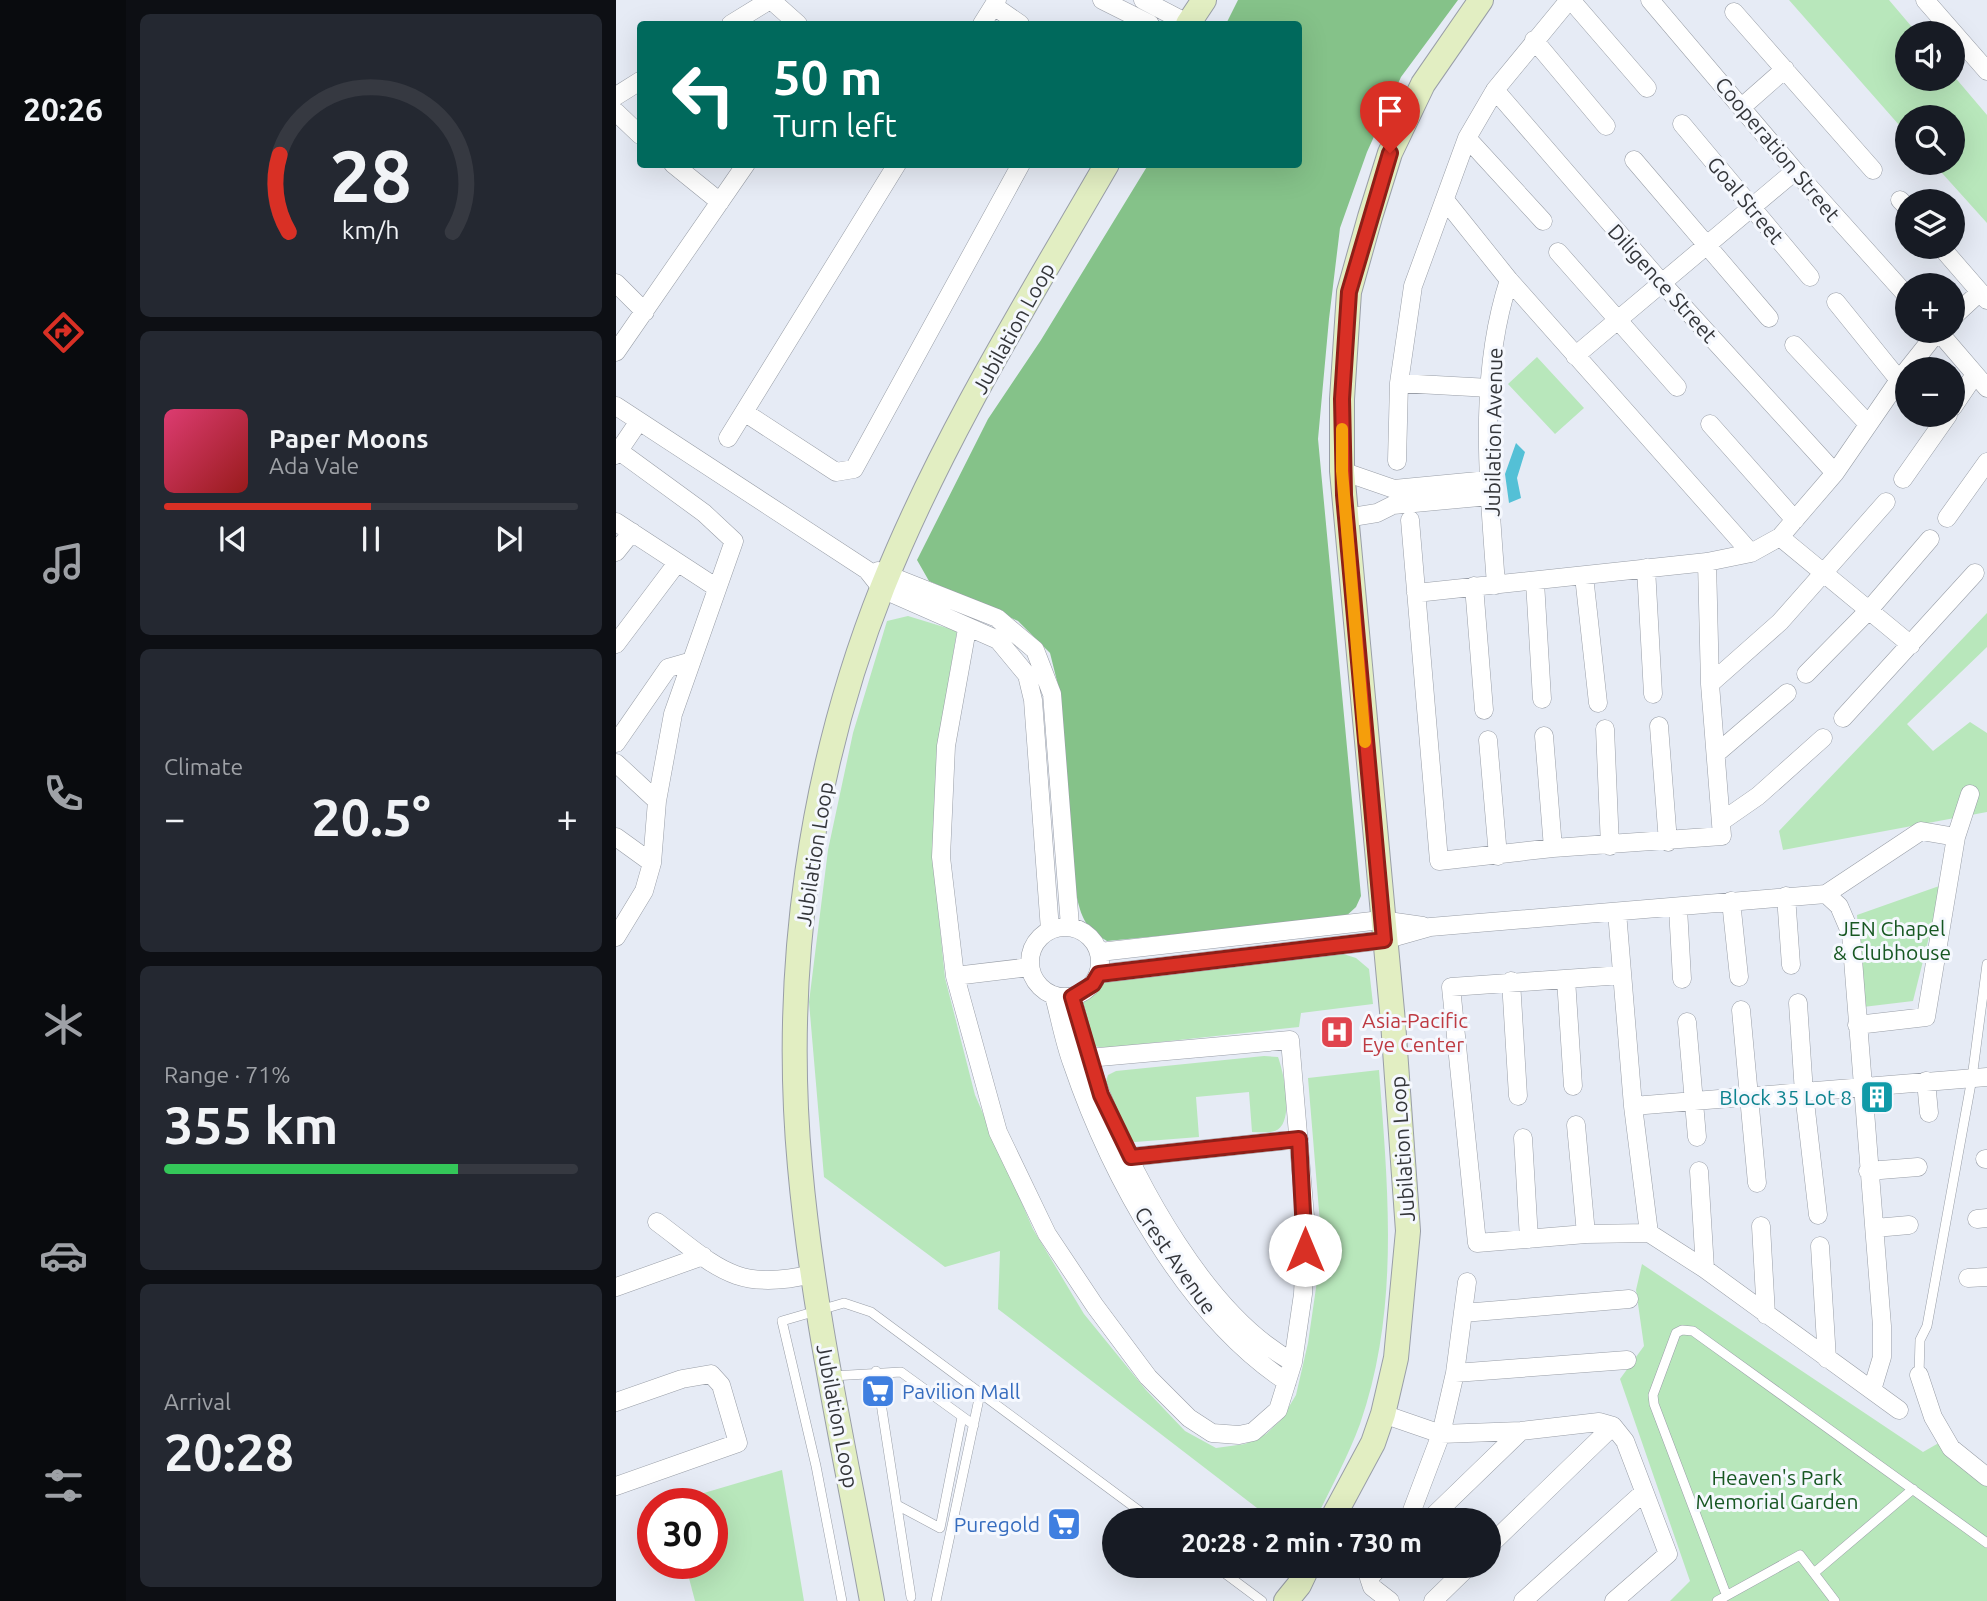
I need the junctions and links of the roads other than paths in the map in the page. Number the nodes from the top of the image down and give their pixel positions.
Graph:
1 (771, 0) edge
2 (1101, 0) edge
3 (1143, 0) edge
4 (1204, 0) edge
5 (1481, 0) edge
6 (1570, 0) edge
7 (1650, 0) edge
8 (1925, 0) edge
9 (995, 3) edge
10 (1128, 6) edge
11 (1734, 12) dead end
12 (1155, 20) edge
13 (736, 21) edge
14 (795, 21) edge
15 (984, 21) edge
16 (1016, 21) edge
17 (1191, 21) edge
18 (1534, 40) junction
19 (1785, 69) junction
20 (1987, 71) edge
21 (637, 83) edge
22 (1647, 88) dead end
23 (1495, 90) junction
24 (616, 96) edge
25 (1743, 106) junction
26 (616, 112) edge
27 (1682, 124) dead end
28 (1606, 126) dead end
29 (637, 132) edge
30 (1467, 138) junction
31 (1634, 160) dead end
32 (678, 168) edge
33 (743, 168) edge
34 (895, 168) edge
35 (1019, 168) edge
36 (1105, 168) edge
37 (1874, 170) dead end
38 (1795, 171) junction
39 (1445, 200) junction
40 (720, 202) junction
41 (1754, 208) junction
42 (1543, 221) dead end
43 (1709, 244) junction
44 (1558, 252) dead end
45 (1951, 259) edge
46 (1810, 277) dead end
47 (1509, 280) junction
48 (1661, 282) junction
49 (616, 283) edge
50 (1895, 283) edge
51 (1983, 296) edge
52 (1836, 302) dead end
53 (1965, 309) edge
54 (645, 312) junction
55 (1769, 318) dead end
56 (1617, 321) junction
57 (1928, 343) edge
58 (1948, 343) edge
59 (1794, 345) dead end
60 (616, 352) edge
61 (1575, 356) junction
62 (1917, 357) edge
63 (1895, 375) edge
64 (1981, 382) edge
65 (1399, 383) junction
66 (1895, 386) edge
67 (1677, 387) dead end
68 (1490, 388) junction
69 (1965, 396) edge
70 (616, 406) edge
71 (744, 412) junction
72 (639, 421) junction
73 (1710, 424) dead end
74 (1868, 424) junction
75 (1940, 427) edge
76 (728, 438) dead end
77 (617, 453) edge
78 (1397, 461) dead end
79 (1987, 462) edge
80 (1342, 471) junction
81 (1835, 473) junction
82 (1903, 479) dead end
83 (1489, 488) junction
84 (1394, 497) junction
85 (1886, 502) dead end
86 (1346, 518) junction
87 (1947, 518) dead end
88 (1410, 520) dead end
89 (1795, 520) junction
90 (616, 522) edge
91 (632, 532) junction
92 (1780, 537) junction
93 (1930, 539) dead end
94 (616, 552) edge
95 (1751, 553) junction
96 (677, 562) junction
97 (1707, 562) junction
98 (1646, 568) junction
99 (1824, 572) junction
100 (1975, 573) dead end
101 (1584, 576) junction
102 (879, 577) junction
103 (1535, 582) junction
104 (1496, 585) junction
105 (1475, 586) junction
106 (717, 589) junction
107 (1416, 593) junction
108 (1869, 610) junction
109 (967, 629) junction
110 (616, 644) edge
111 (1911, 645) junction
112 (690, 662) junction
113 (1807, 674) dead end
114 (1710, 684) junction
115 (1787, 693) dead end
116 (1653, 694) dead end
117 (1542, 699) dead end
118 (1598, 703) dead end
119 (1484, 710) dead end
120 (1843, 718) dead end
121 (1659, 726) dead end
122 (1605, 729) dead end
123 (1544, 736) dead end
124 (1823, 738) dead end
125 (1488, 740) dead end
126 (616, 743) edge
127 (1717, 753) junction
128 (616, 763) edge
129 (1970, 794) dead end
130 (657, 801) junction
131 (1722, 821) junction
132 (616, 836) edge
133 (1956, 837) junction
134 (1668, 842) junction
135 (1610, 846) junction
136 (1553, 848) junction
137 (1498, 856) junction
138 (652, 863) junction
139 (1826, 894) junction
140 (1786, 896) junction
141 (1731, 901) junction
142 (1678, 908) junction
143 (1617, 912) junction
144 (621, 917) edge
145 (1069, 926) junction
146 (1050, 930) junction
147 (1382, 930) junction
148 (616, 937) edge
149 (1100, 952) junction
150 (1987, 964) edge
151 (1791, 965) dead end
152 (1030, 967) junction
153 (1099, 974) junction
154 (1622, 975) junction
155 (955, 976) junction
156 (1739, 977) dead end
157 (1566, 979) junction
158 (1682, 979) dead end
159 (1511, 981) junction
160 (1063, 996) junction
161 (1798, 1003) dead end
162 (1741, 1010) dead end
163 (1687, 1022) dead end
164 (1857, 1025) junction
165 (1088, 1058) junction
166 (1980, 1077) edge
167 (1926, 1082) junction
168 (1573, 1086) dead end
169 (1861, 1087) junction
170 (1804, 1093) junction
171 (1518, 1096) dead end
172 (1748, 1097) junction
173 (1694, 1101) junction
174 (1633, 1106) junction
175 (1929, 1113) dead end
176 (1576, 1125) dead end
177 (1522, 1138) dead end
178 (1696, 1138) dead end
179 (1299, 1139) junction
180 (1123, 1161) junction
181 (1917, 1167) dead end
182 (1699, 1171) dead end
183 (1868, 1171) junction
184 (1757, 1183) dead end
185 (1818, 1215) dead end
186 (657, 1222) dead end
187 (1909, 1225) dead end
188 (1761, 1226) dead end
189 (1875, 1228) junction
190 (1649, 1233) junction
191 (1586, 1234) junction
192 (1529, 1239) junction
193 (1820, 1246) dead end
194 (703, 1256) junction
195 (1705, 1269) junction
196 (813, 1274) junction
197 (1987, 1277) edge
198 (1968, 1278) dead end
199 (1467, 1282) dead end
200 (616, 1287) edge
201 (1629, 1299) dead end
202 (817, 1311) junction
203 (1463, 1314) junction
204 (1766, 1315) junction
205 (1827, 1359) junction
206 (1628, 1360) dead end
207 (1293, 1362) junction
208 (876, 1371) junction
209 (1455, 1373) junction
210 (1920, 1375) joint
211 (831, 1376) junction
212 (1287, 1382) junction
213 (1872, 1390) junction
214 (980, 1394) junction
215 (616, 1402) edge
216 (1899, 1410) dead end
217 (1384, 1414) junction
218 (962, 1416) junction
219 (974, 1425) junction
220 (1613, 1426) junction
221 (1521, 1430) junction
222 (1441, 1434) junction
223 (1987, 1477) edge
224 (616, 1486) edge
225 (1913, 1489) junction
226 (1644, 1492) junction
227 (897, 1505) junction
228 (1135, 1508) edge
229 (1338, 1508) edge
230 (1413, 1508) edge
231 (1441, 1508) edge
232 (1501, 1534) edge
233 (1987, 1543) edge
234 (1814, 1573) junction
235 (1231, 1578) edge
236 (1302, 1578) edge
237 (1369, 1578) edge
238 (1457, 1578) edge
239 (1726, 1594) junction
240 (911, 1597) dead end
241 (842, 1601) edge
242 (872, 1601) edge
243 (936, 1601) edge
244 (1262, 1601) edge
245 (1286, 1601) edge
246 (1390, 1601) edge
247 (1433, 1601) edge
248 (1523, 1601) edge
249 (1614, 1601) edge
250 (1717, 1601) edge
251 (1835, 1601) edge

1 - 13 street
1 - 14 street
2 - 10 street
3 - 12 street
4 - 17 main road
5 - 80 main road, Jubilation Loop
6 - 18 street
6 - 22 street
7 - 25 street, Cooperation Street
8 - 20 street
9 - 15 street
9 - 16 street
10 - 12 street
11 - 19 street
18 - 23 street
18 - 28 street
19 - 25 street
19 - 37 street
21 - 24 street
23 - 30 street
23 - 48 street, Diligence Street
25 - 38 street, Cooperation Street
26 - 29 street
27 - 41 street, Goal Street
30 - 39 street
30 - 42 street
31 - 43 street
32 - 40 street
33 - 40 street
34 - 71 street
35 - 71 street
36 - 102 main road, Jubilation Loop
38 - 41 street
38 - 50 street, Cooperation Street
39 - 47 street
39 - 65 street
40 - 54 street
41 - 43 street
41 - 46 street, Goal Street
43 - 48 street
43 - 55 street
44 - 56 street
45 - 51 street
47 - 61 street
47 - 68 street, Jubilation Avenue
48 - 56 street
48 - 81 street, Diligence Street
49 - 54 street
51 - 53 street
52 - 63 street
54 - 60 street
56 - 61 street
56 - 67 street
57 - 62 street
58 - 64 street
59 - 74 street
61 - 95 street
64 - 69 street
65 - 68 street
65 - 78 street
66 - 74 street
68 - 83 street, Jubilation Avenue
70 - 72 street
71 - 76 street
72 - 77 street
72 - 102 street
73 - 89 street
74 - 81 street
75 - 82 street
77 - 106 street
79 - 87 street
80 - 84 street
80 - 86 main road, Jubilation Loop
81 - 89 street
83 - 84 street
83 - 104 street, Jubilation Avenue
84 - 86 street
85 - 99 street
86 - 147 main road, Jubilation Loop
88 - 107 street
89 - 92 street
90 - 91 street
91 - 94 street
91 - 96 street
92 - 95 street
92 - 99 street
93 - 108 street
95 - 97 street
96 - 106 street
96 - 110 street
97 - 98 street
97 - 114 street
98 - 101 street
98 - 116 street
99 - 108 street
99 - 114 street
100 - 111 street
101 - 103 street
101 - 118 street
102 - 109 street
102 - 145 street
102 - 196 main road, Jubilation Loop
103 - 104 street
103 - 117 street
104 - 105 street
105 - 107 street
105 - 119 street
106 - 112 street
107 - 137 street
108 - 111 street
108 - 113 street
109 - 146 street
109 - 155 street
111 - 120 street
112 - 126 street
112 - 130 street
114 - 127 street
115 - 127 street
121 - 134 street
122 - 135 street
123 - 136 street
124 - 131 street
125 - 137 street
127 - 131 street
128 - 130 street
129 - 133 street
130 - 138 street
131 - 134 street
132 - 138 street
133 - 139 street
133 - 164 street
134 - 135 street
135 - 136 street
136 - 137 street
138 - 144 street
139 - 140 street
139 - 164 street
140 - 141 street
140 - 151 street
141 - 142 street
141 - 156 street
142 - 143 street
142 - 158 street
143 - 147 street
143 - 154 street
144 - 148 street
145 - 146 street
145 - 149 street
146 - 152 street
147 - 149 street
147 - 153 street
147 - 217 main road, Jubilation Loop
149 - 153 street
150 - 166 lane
152 - 155 street
152 - 160 street
153 - 160 street
154 - 157 street
154 - 174 street
155 - 212 street
157 - 159 street
157 - 168 street
159 - 171 street
159 - 192 street
160 - 165 street, Crest Avenue
160 - 180 street, Crest Avenue
161 - 170 street
162 - 172 street
163 - 173 street
164 - 169 street
165 - 179 street
165 - 180 street, Crest Avenue
166 - 167 street
166 - 210 lane
167 - 169 street
167 - 175 street
169 - 170 street
169 - 183 street
170 - 172 street
170 - 185 street
172 - 173 street
172 - 184 street
173 - 174 street
173 - 178 street
174 - 190 street
176 - 191 street
177 - 192 street
179 - 180 street
179 - 207 street
180 - 207 street, Crest Avenue
180 - 212 street, Crest Avenue
181 - 183 street
182 - 195 street
183 - 189 street
186 - 194 street
187 - 189 street
188 - 204 street
189 - 213 street
190 - 191 street
190 - 195 street
191 - 192 street
193 - 205 street
194 - 196 street
194 - 200 street
195 - 204 street
196 - 202 main road, Jubilation Loop
197 - 198 street
199 - 203 street
201 - 203 street
202 - 211 main road, Jubilation Loop
202 - 214 lane
202 - 241 lane
203 - 209 street
204 - 205 street
205 - 213 street
206 - 209 street
207 - 212 street
208 - 211 lane
208 - 218 lane
208 - 227 lane
209 - 222 street
210 - 223 street
211 - 242 main road, Jubilation Loop
213 - 216 street
214 - 219 lane
214 - 228 lane
215 - 224 street
217 - 222 street
217 - 229 main road, Jubilation Loop
218 - 219 lane
218 - 227 lane
219 - 243 lane
220 - 221 street
220 - 226 street
220 - 232 street
221 - 222 street
221 - 231 street
222 - 230 street
225 - 233 lane
225 - 234 lane
225 - 239 lane
226 - 248 street
226 - 249 street
227 - 240 lane
234 - 239 lane
234 - 251 lane
235 - 244 lane
236 - 245 main road
237 - 246 street
238 - 247 street
239 - 250 lane

